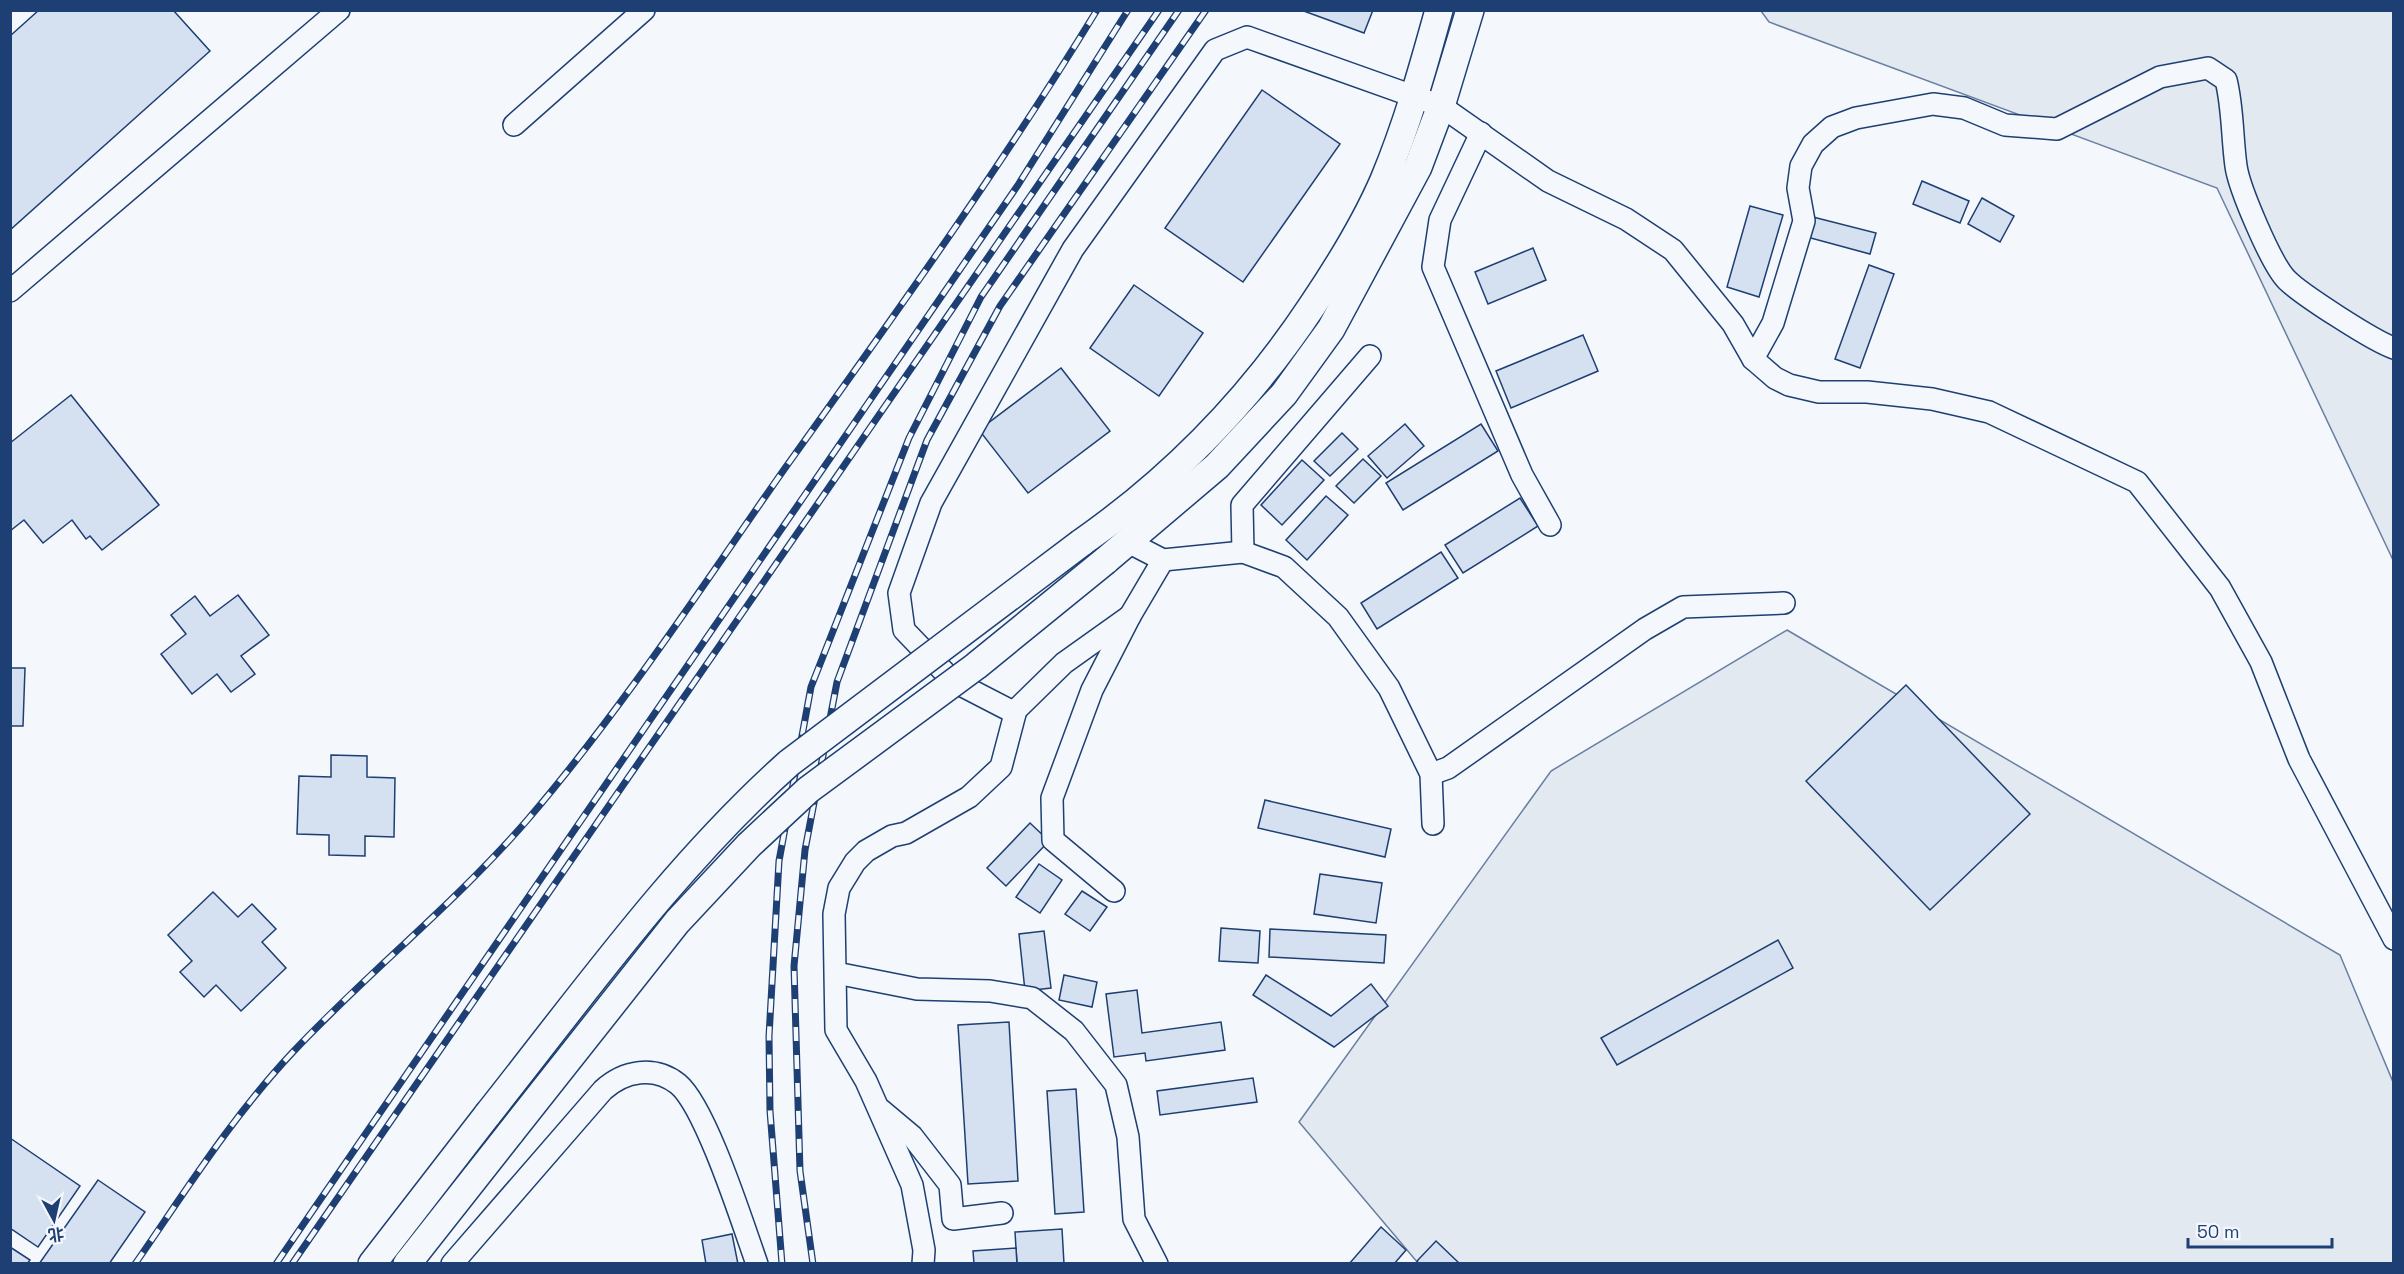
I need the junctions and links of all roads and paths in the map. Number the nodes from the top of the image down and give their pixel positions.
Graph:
1 (339, 10) edge
2 (644, 10) edge
3 (1439, 10) edge
4 (1470, 10) edge
5 (1414, 96) junction
6 (1441, 106) junction
7 (514, 125) dead end
8 (1481, 133) junction
9 (10, 291) edge
10 (2394, 348) edge
11 (1370, 356) dead end
12 (1753, 359) junction
13 (1550, 525) dead end
14 (1128, 542) junction
15 (1243, 552) junction
16 (1163, 560) junction
17 (1784, 603) dead end
18 (1130, 616) junction
19 (1016, 713) junction
20 (1431, 774) junction
21 (1433, 824) dead end
22 (1114, 891) dead end
23 (2394, 939) edge
24 (836, 973) junction
25 (876, 1106) junction
26 (1002, 1213) dead end
27 (755, 1260) edge
28 (372, 1263) edge
29 (407, 1263) edge
30 (452, 1263) edge
31 (923, 1263) edge
32 (1157, 1263) edge

1 - 9 street
2 - 7 street
3 - 5 main road
4 - 6 main road
5 - 6 street
5 - 19 street
5 - 28 main road, bridge
6 - 8 street
6 - 14 main road
8 - 12 street
8 - 13 street
10 - 12 street
11 - 15 street
12 - 23 street
14 - 16 street
14 - 29 main road, bridge
15 - 16 street
15 - 20 street
16 - 18 street
17 - 20 street
18 - 19 street
18 - 22 street
19 - 24 street
20 - 21 street
24 - 25 street
24 - 32 street
25 - 26 street
25 - 31 street
27 - 30 street

